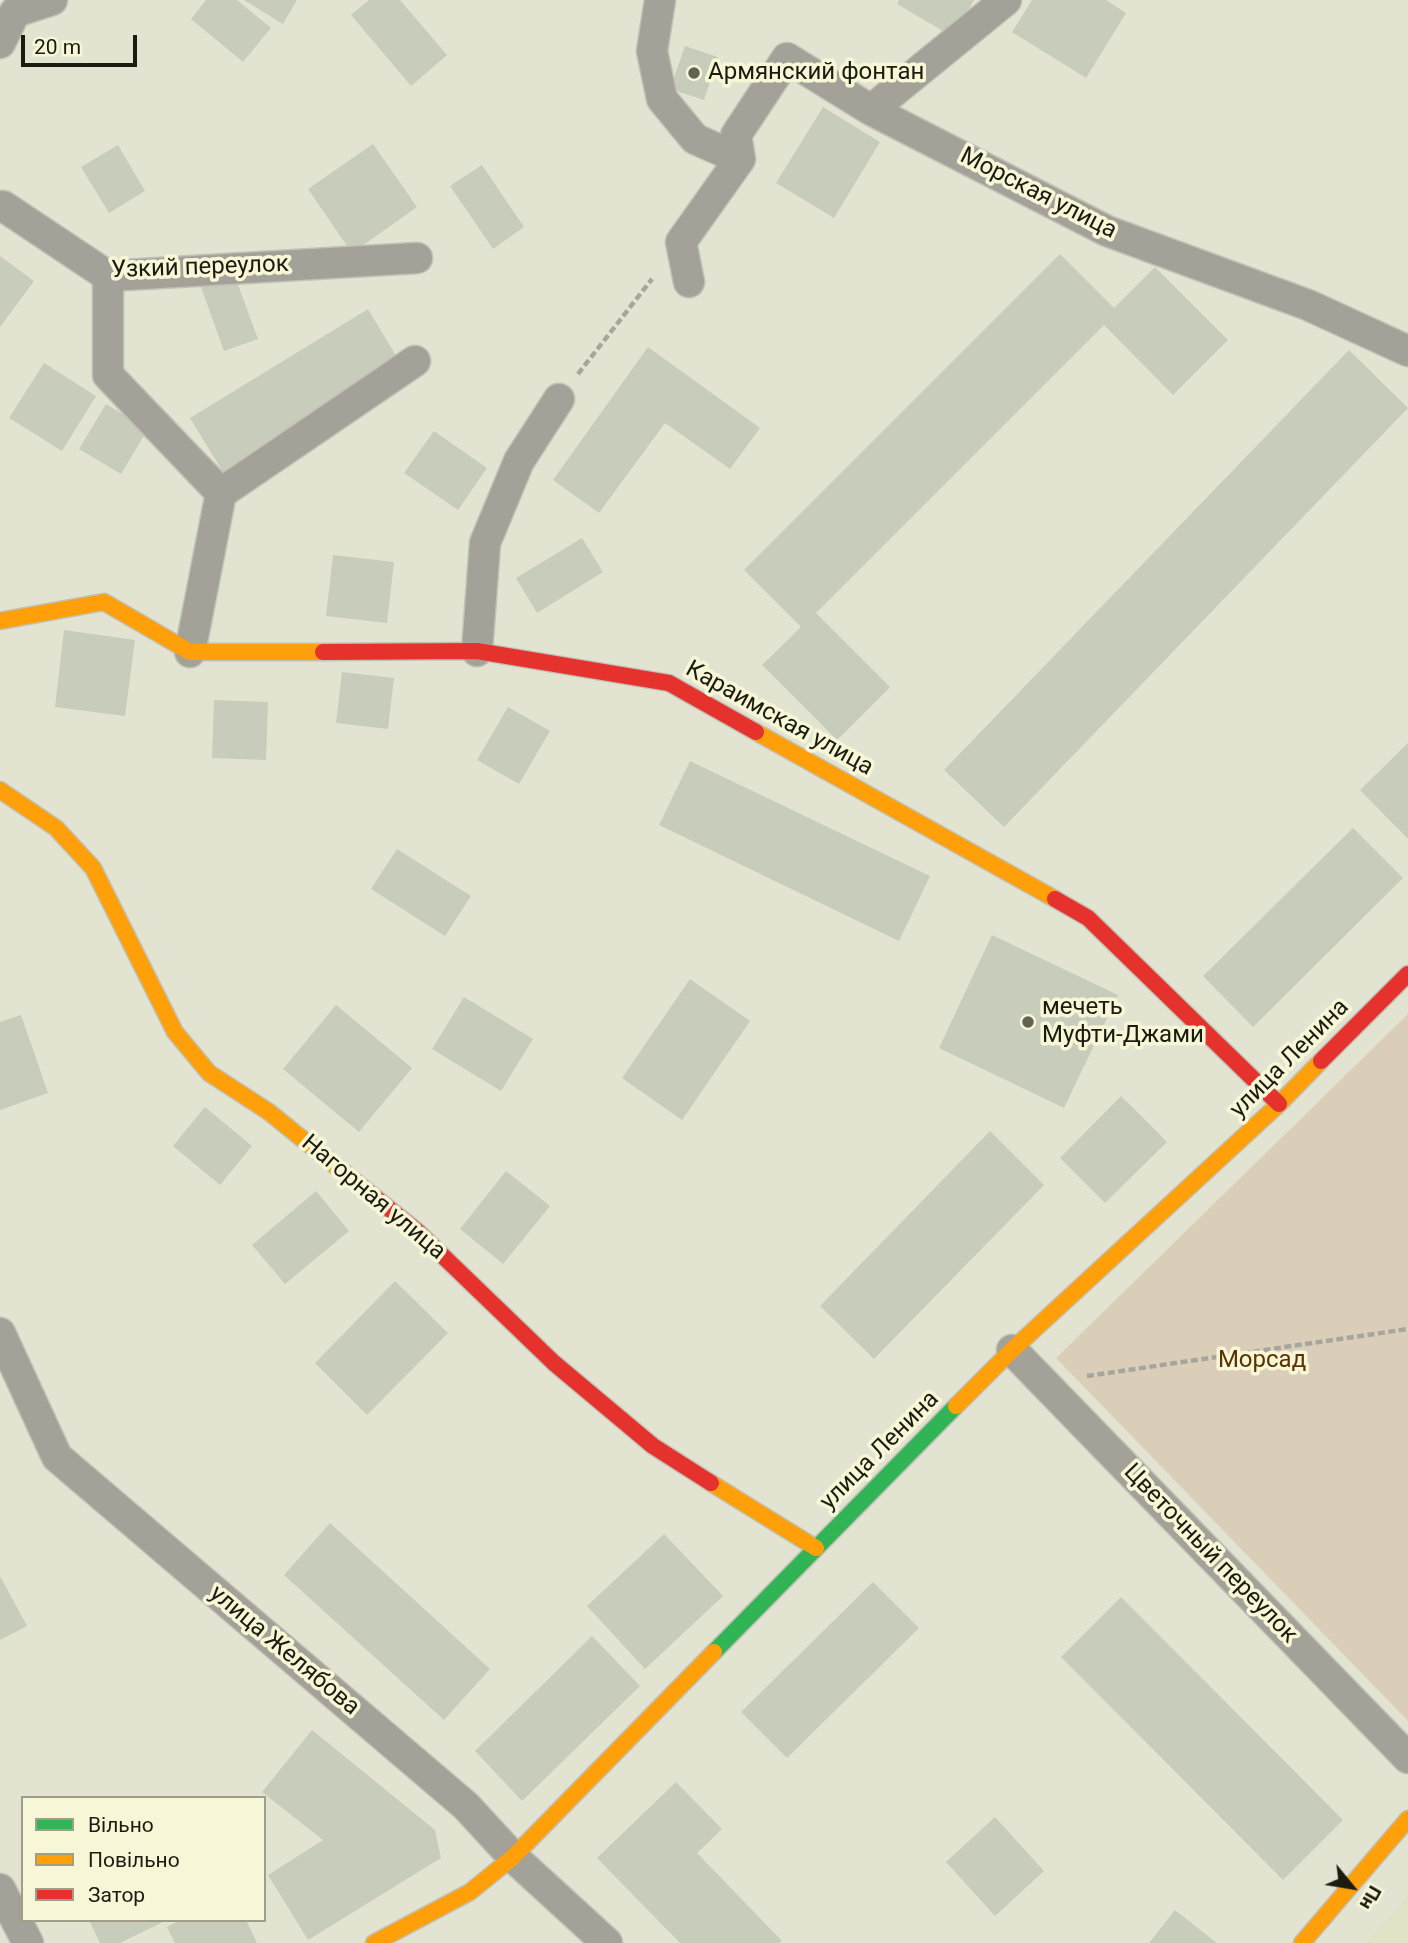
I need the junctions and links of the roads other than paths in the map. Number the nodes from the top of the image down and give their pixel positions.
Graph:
1 (52, 0) edge
2 (660, 0) edge
3 (1006, 0) edge
4 (0, 43) edge
5 (871, 110) junction
6 (740, 159) junction
7 (1, 202) edge
8 (417, 258) dead end
9 (108, 275) junction
10 (689, 282) dead end
11 (1408, 351) edge
12 (415, 361) dead end
13 (559, 399) road end
14 (221, 493) junction
15 (0, 621) edge
16 (477, 651) junction
17 (190, 652) junction
18 (0, 790) edge
19 (1408, 974) edge
20 (1279, 1104) junction
21 (0, 1333) edge
22 (1012, 1350) junction
23 (816, 1548) junction
24 (1408, 1758) edge
25 (1408, 1819) edge
26 (513, 1857) junction
27 (0, 1889) edge
28 (29, 1943) edge
29 (374, 1943) edge
30 (607, 1943) edge
31 (1302, 1943) edge

1 - 4 street
2 - 6 street
3 - 5 street
5 - 6 street, Морская улица
5 - 11 street, Морская улица
6 - 10 street
7 - 9 street, Узкий переулок
8 - 9 street, Узкий переулок
9 - 14 street
12 - 14 street
13 - 16 street
14 - 17 street
15 - 17 street
16 - 17 street, Караимская улица
16 - 20 street, Караимская улица
18 - 23 street, Нагорная улица
19 - 20 street, улица Ленина
20 - 22 street, улица Ленина
21 - 26 street, улица Желябова
22 - 23 street, улица Ленина
22 - 24 street, Цветочный переулок
23 - 26 street, улица Ленина
25 - 31 street
26 - 29 street, улица Ленина
26 - 30 street, улица Желябова
27 - 28 street

